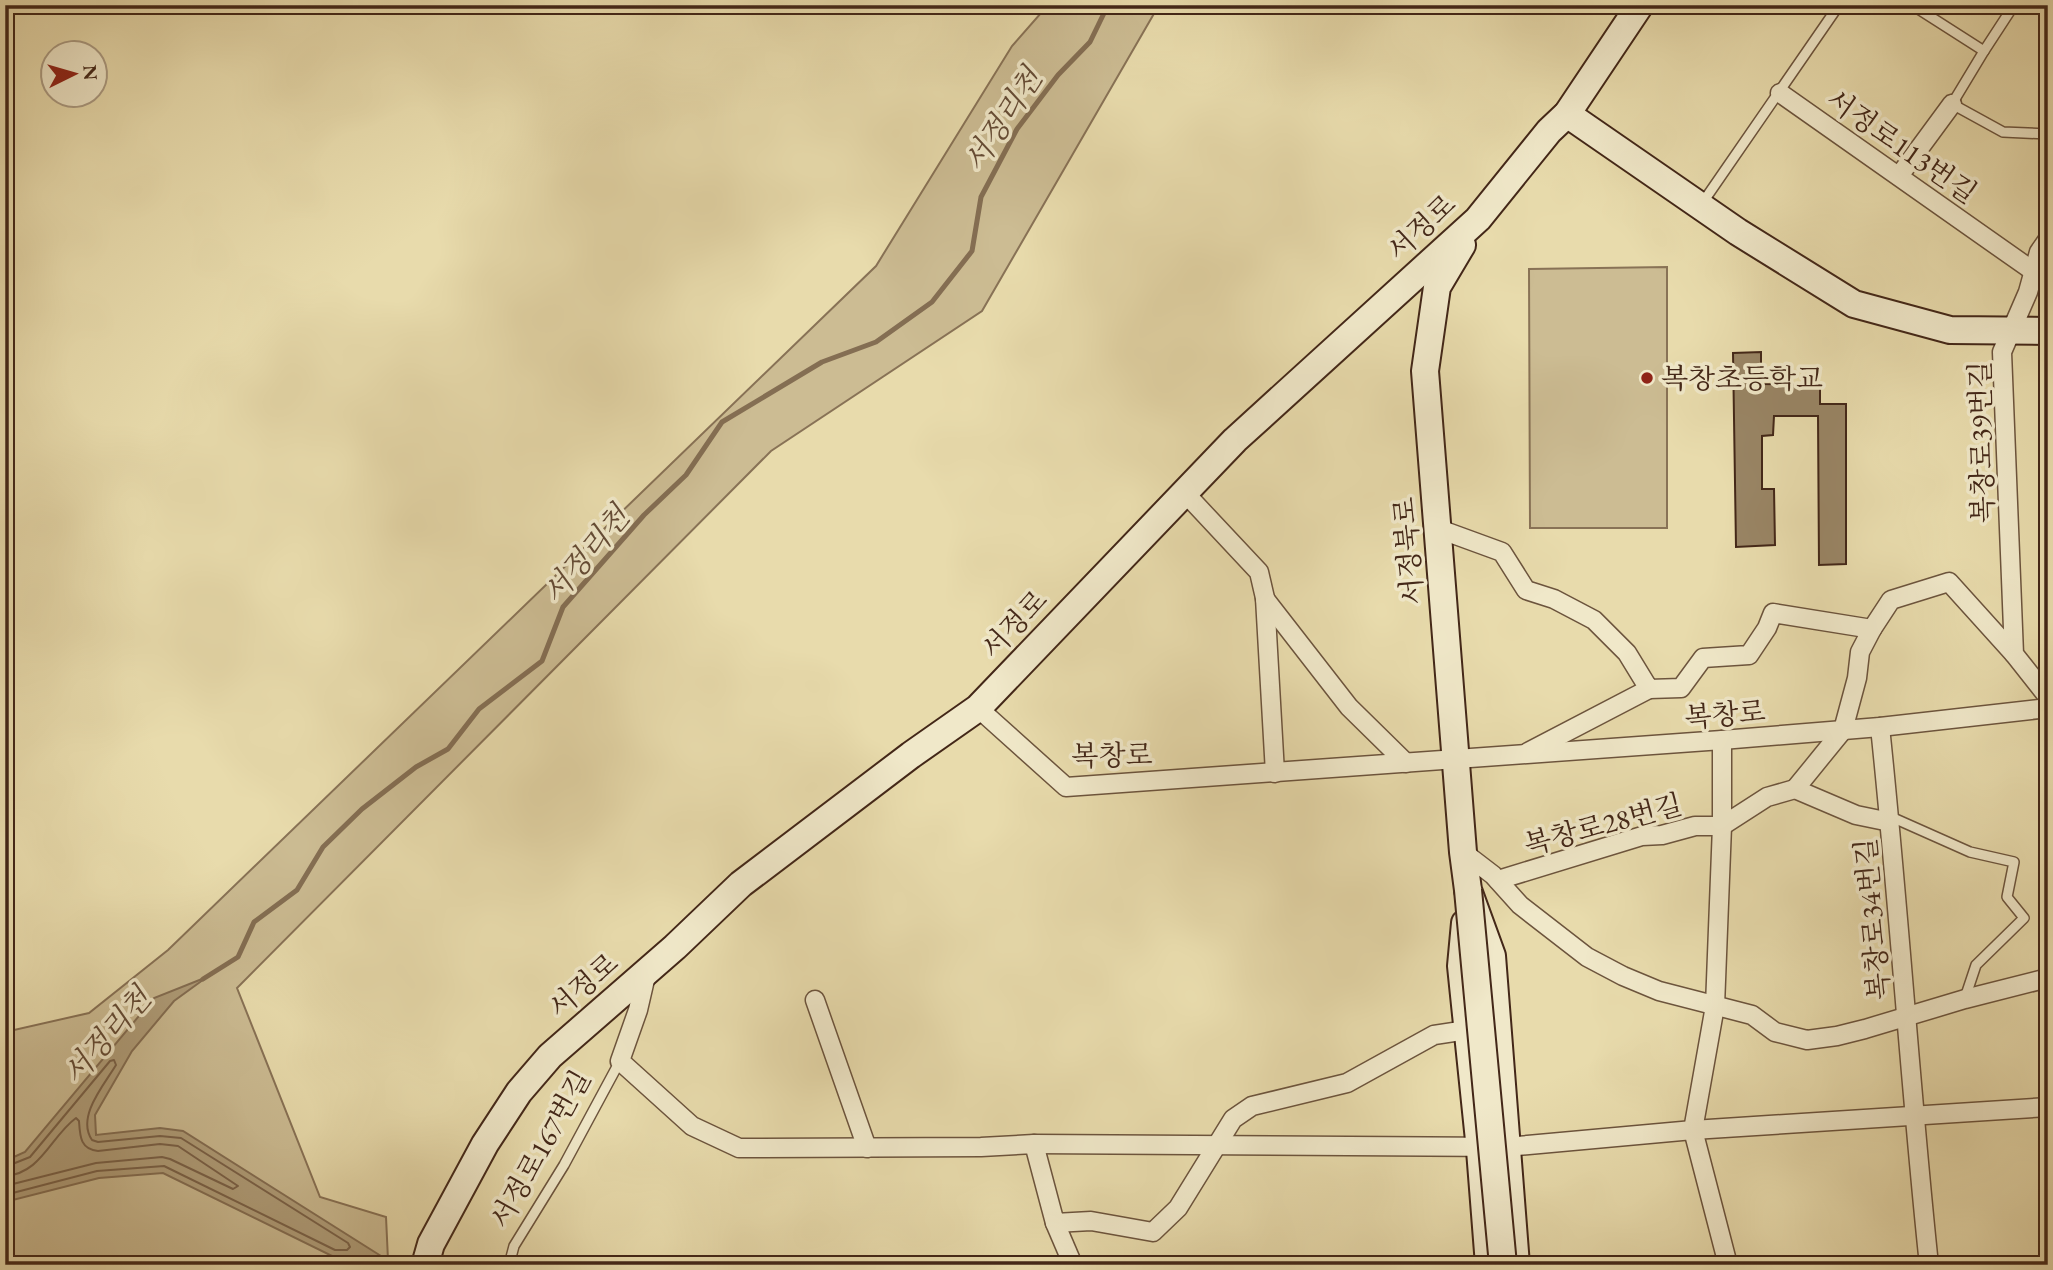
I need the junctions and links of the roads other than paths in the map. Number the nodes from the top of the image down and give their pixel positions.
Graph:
1 (1640, 5) edge
2 (1839, 5) edge
3 (1912, 5) edge
4 (2014, 5) edge
5 (1983, 51) junction
6 (1780, 93) junction
7 (1952, 104) junction
8 (1567, 114) junction
9 (2048, 134) edge
10 (1899, 176) junction
11 (1700, 206) junction
12 (1478, 219) junction
13 (2048, 239) edge
14 (2033, 271) junction
15 (2012, 330) junction
16 (2048, 331) edge
17 (1185, 493) junction
18 (1438, 529) junction
19 (1265, 598) junction
20 (1872, 629) junction
21 (2014, 654) junction
22 (1649, 689) junction
23 (2048, 697) edge
24 (2048, 708) edge
25 (978, 709) junction
26 (1880, 727) junction
27 (1843, 730) junction
28 (1722, 740) junction
29 (1521, 756) junction
30 (1456, 758) junction
31 (1406, 763) junction
32 (1275, 773) junction
33 (1796, 789) junction
34 (1890, 819) junction
35 (1722, 826) junction
36 (1463, 852) junction
37 (1498, 880) junction
38 (1468, 890) junction
39 (647, 971) junction
40 (2048, 978) edge
41 (1965, 999) junction
42 (815, 1000) dead end
43 (1715, 1006) junction
44 (1907, 1016) junction
45 (1467, 1030) junction
46 (620, 1061) junction
47 (2048, 1107) edge
48 (1914, 1116) junction
49 (1693, 1130) junction
50 (1034, 1144) junction
51 (1217, 1145) junction
52 (1479, 1146) junction
53 (1506, 1147) junction
54 (867, 1148) junction
55 (1055, 1223) junction
56 (425, 1265) edge
57 (509, 1265) edge
58 (1073, 1265) edge
59 (1489, 1265) edge
60 (1503, 1265) edge
61 (1516, 1265) edge
62 (1728, 1265) edge
63 (1929, 1265) edge

1 - 8 street, 서정로
2 - 6 lane
3 - 5 lane
4 - 5 lane
5 - 7 lane
6 - 10 street, 서정로113번길
6 - 11 lane
7 - 9 lane
7 - 10 street
8 - 11 street
8 - 12 street, 서정로
10 - 14 street, 서정로113번길
11 - 15 street
12 - 17 street, 서정로
12 - 18 street, 서정북로
13 - 14 street, 복창로39번길
14 - 15 street, 복창로39번길
15 - 16 street
15 - 21 street, 복창로39번길
17 - 19 street
17 - 25 street, 서정로
18 - 22 street
18 - 30 street, 서정북로
19 - 31 street
19 - 32 street
20 - 21 street
20 - 22 street
20 - 27 street
21 - 23 street
22 - 29 street
24 - 26 street, 복창로
25 - 32 street, 복창로
25 - 39 street, 서정로
26 - 27 street, 복창로
26 - 34 street, 복창로34번길
27 - 28 street, 복창로
27 - 33 street
28 - 29 street, 복창로
28 - 35 street, 복창로28번길
29 - 30 street, 복창로
30 - 31 street, 복창로
30 - 36 street, 서정북로
31 - 32 street, 복창로
33 - 34 street
33 - 35 street, 복창로28번길
34 - 41 lane, 복창로34번길
34 - 44 street, 복창로34번길
35 - 37 street, 복창로28번길
35 - 43 street, 복창로28번길
36 - 37 street, 복창로28번길
36 - 38 street, 서정북로
37 - 43 street, 복창로28번길
38 - 45 street
38 - 53 street
38 - 60 street, bridge
39 - 46 street, 서정로167번길
39 - 56 street, 서정로
40 - 41 street, 복창로34번길
41 - 44 street, 복창로34번길
42 - 54 street
43 - 44 street, 복창로28번길
43 - 49 street, 복창로28번길
44 - 48 street, 복창로34번길
45 - 51 street
45 - 52 street
46 - 54 street, 서정로167번길
46 - 57 lane, 서정로167번길
47 - 48 street
48 - 49 street
48 - 63 street, 복창로34번길
49 - 53 street
49 - 62 street, 복창로28번길
50 - 51 street, 서정로167번길
50 - 54 street, 서정로167번길
50 - 55 street
51 - 52 street, 서정로167번길
51 - 55 street
52 - 53 street, 서정로167번길
52 - 59 street
53 - 61 street
55 - 58 street

